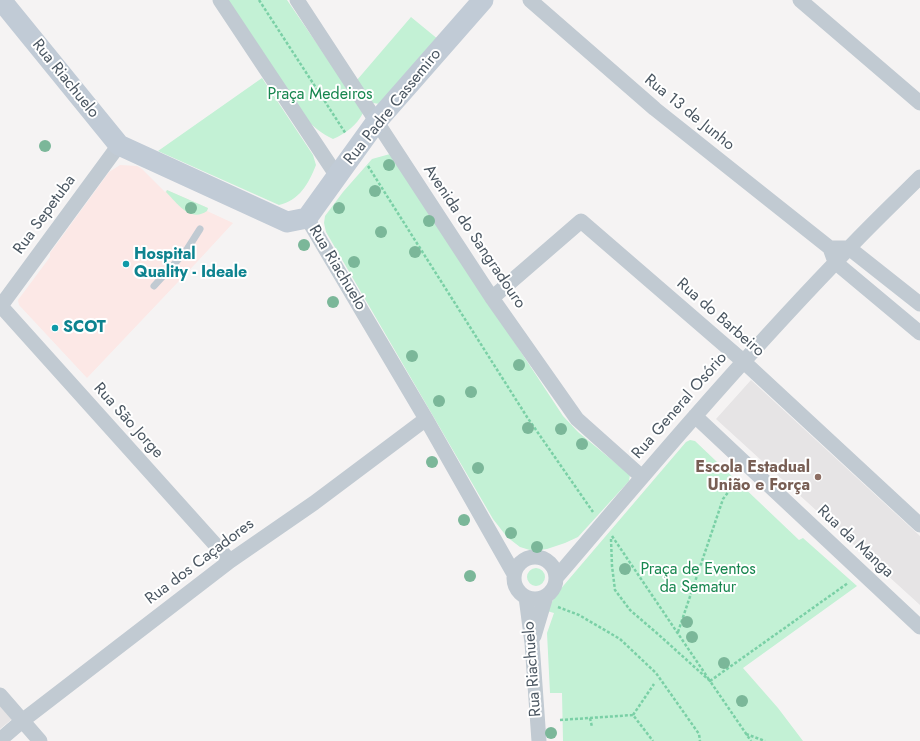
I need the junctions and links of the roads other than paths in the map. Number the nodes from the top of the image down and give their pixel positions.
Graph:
1 (1, 0) edge
2 (220, 0) edge
3 (297, 0) edge
4 (483, 0) edge
5 (530, 0) edge
6 (800, 0) edge
7 (920, 102) edge
8 (376, 122) junction
9 (119, 145) junction
10 (337, 176) junction
11 (920, 177) edge
12 (307, 218) junction
13 (200, 229) dead end
14 (849, 248) junction
15 (833, 255) junction
16 (154, 286) dead end
17 (492, 298) junction
18 (920, 304) edge
19 (0, 306) edge
20 (920, 333) edge
21 (744, 361) junction
22 (695, 416) junction
23 (426, 419) junction
24 (642, 477) junction
25 (920, 525) edge
26 (496, 542) junction
27 (526, 559) junction
28 (230, 560) junction
29 (554, 572) junction
30 (514, 574) junction
31 (526, 597) junction
32 (549, 601) junction
33 (920, 627) edge
34 (532, 643) junction
35 (0, 695) edge
36 (22, 721) junction
37 (0, 740) edge
38 (40, 741) edge
39 (539, 741) edge

1 - 9 street, Rua Riachuelo
2 - 10 street
3 - 8 street, Avenida do Sangradouro
4 - 8 street, Rua Padre Cassemiro
5 - 15 street, Rua 13 de Junho
6 - 7 street
8 - 10 street, Rua Padre Cassemiro
8 - 17 street, Avenida do Sangradouro
9 - 12 street, Rua Riachuelo
9 - 19 street, Rua Sepetuba
10 - 12 street, Rua Padre Cassemiro
11 - 14 street
12 - 23 street, Rua Riachuelo
13 - 16 lane
14 - 15 street
14 - 18 street
15 - 20 street, Rua 13 de Junho
15 - 21 street, Rua General Osório
17 - 21 street, Rua do Barbeiro
17 - 24 street, Avenida do Sangradouro
19 - 28 street, Rua São Jorge
21 - 22 street, Rua General Osório
21 - 25 street, Rua do Barbeiro
22 - 24 street, Rua General Osório
22 - 33 street, Rua da Manga
23 - 26 street, Rua Riachuelo
23 - 28 street, Rua dos Caçadores
24 - 29 street, Rua General Osório
26 - 27 street
26 - 30 street, Rua Riachuelo
27 - 29 street
27 - 30 street
28 - 36 street, Rua dos Caçadores
29 - 32 street
30 - 31 street
31 - 32 street
31 - 34 street, Rua Riachuelo
32 - 34 street
34 - 39 street, Rua Riachuelo
35 - 36 street
36 - 37 street, Rua dos Caçadores
36 - 38 street

